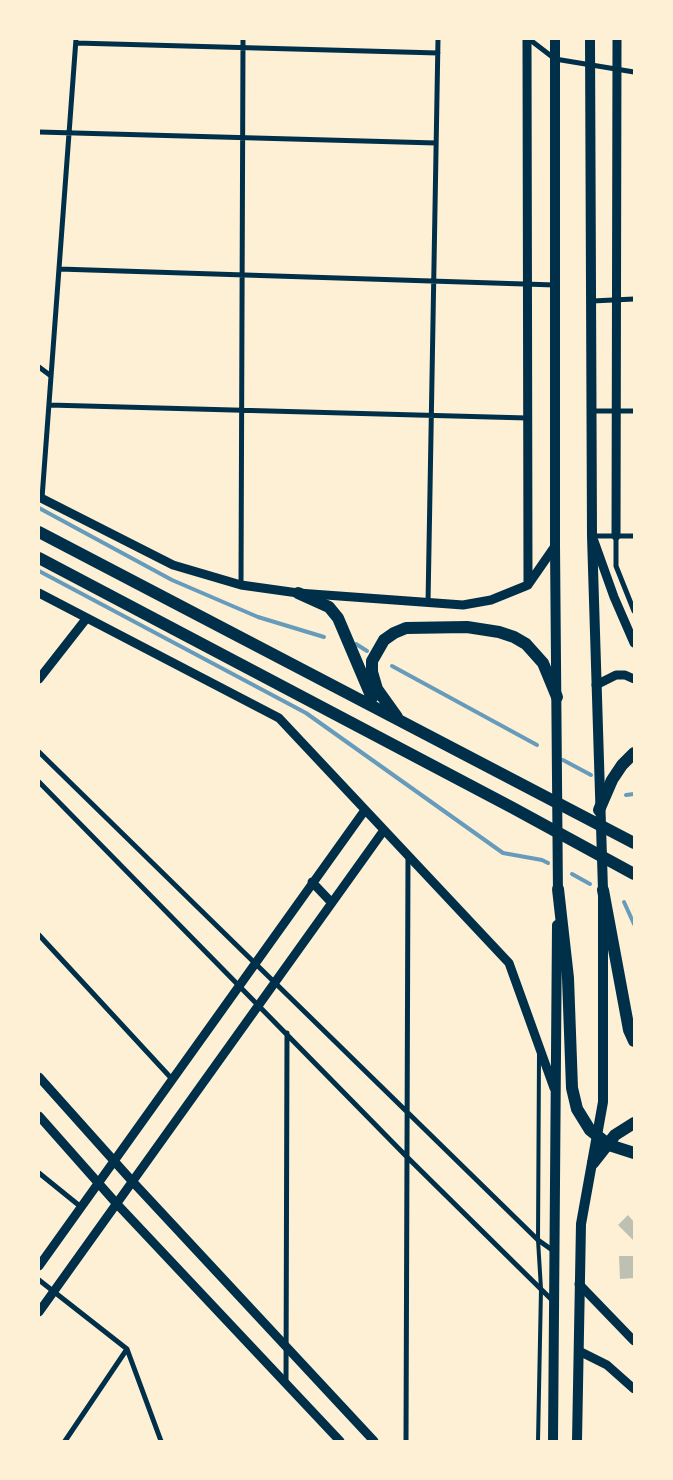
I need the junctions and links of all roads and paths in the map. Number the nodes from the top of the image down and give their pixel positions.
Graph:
1 (243, 39) edge
2 (438, 39) edge
3 (528, 39) edge
4 (555, 39) edge
5 (590, 39) edge
6 (617, 39) edge
7 (76, 41) edge
8 (243, 47) junction
9 (438, 53) junction
10 (555, 59) junction
11 (591, 65) junction
12 (617, 70) junction
13 (634, 72) edge
14 (39, 132) edge
15 (69, 133) junction
16 (243, 138) junction
17 (436, 143) junction
18 (59, 269) junction
19 (242, 274) junction
20 (434, 281) junction
21 (527, 284) junction
22 (555, 285) junction
23 (634, 298) edge
24 (616, 299) junction
25 (592, 301) junction
26 (39, 367) edge
27 (51, 376) junction
28 (49, 405) junction
29 (241, 410) junction
30 (592, 411) junction
31 (616, 411) junction
32 (634, 411) edge
33 (432, 416) junction
34 (527, 418) junction
35 (40, 497) edge
36 (39, 532) edge
37 (592, 536) junction
38 (616, 536) junction
39 (634, 536) edge
40 (555, 546) junction
41 (39, 558) edge
42 (240, 585) junction
43 (528, 585) junction
44 (39, 593) edge
45 (298, 593) junction
46 (428, 604) junction
47 (634, 611) edge
48 (86, 619) junction
49 (634, 643) edge
50 (39, 679) edge
51 (634, 679) edge
52 (596, 685) junction
53 (557, 697) junction
54 (377, 709) junction
55 (400, 721) junction
56 (39, 752) edge
57 (634, 753) edge
58 (39, 782) edge
59 (365, 810) junction
60 (599, 810) junction
61 (384, 830) junction
62 (634, 843) edge
63 (408, 855) junction
64 (629, 872) edge
65 (312, 882) junction
66 (558, 889) junction
67 (602, 890) junction
68 (331, 902) junction
69 (39, 934) edge
70 (254, 964) junction
71 (274, 982) junction
72 (240, 985) junction
73 (259, 1004) junction
74 (287, 1033) junction
75 (634, 1041) edge
76 (539, 1045) junction
77 (39, 1077) edge
78 (172, 1079) junction
79 (556, 1093) junction
80 (407, 1113) junction
81 (39, 1116) edge
82 (634, 1123) edge
83 (634, 1153) edge
84 (407, 1157) junction
85 (114, 1161) junction
86 (593, 1163) junction
87 (39, 1173) edge
88 (132, 1181) junction
89 (99, 1182) junction
90 (116, 1203) junction
91 (81, 1207) junction
92 (538, 1240) junction
93 (555, 1253) junction
94 (39, 1266) edge
95 (39, 1280) edge
96 (579, 1284) junction
97 (541, 1289) junction
98 (53, 1291) junction
99 (555, 1303) junction
100 (39, 1312) edge
101 (634, 1341) edge
102 (286, 1348) junction
103 (127, 1349) junction
104 (579, 1351) junction
105 (286, 1382) junction
106 (634, 1389) edge
107 (66, 1441) edge
108 (160, 1441) edge
109 (340, 1441) edge
110 (374, 1441) edge
111 (406, 1441) edge
112 (538, 1441) edge
113 (553, 1441) edge
114 (577, 1441) edge

1 - 8 street
2 - 9 street
3 - 10 street
3 - 21 street
4 - 10 main road
5 - 11 main road
6 - 12 street
7 - 8 street
7 - 15 street
8 - 9 street
8 - 16 street
9 - 17 street
10 - 11 street
10 - 22 main road
11 - 12 street
11 - 25 main road
12 - 13 street
12 - 24 street
14 - 15 street
15 - 16 street
15 - 18 street
16 - 17 street
16 - 19 street
17 - 20 street
18 - 19 street
18 - 27 street
19 - 20 street
19 - 29 street
20 - 21 street
20 - 33 street
21 - 22 street
21 - 34 street
22 - 40 main road
23 - 24 street
24 - 25 street
24 - 31 street
25 - 30 main road
26 - 27 street
27 - 28 street
28 - 29 street
28 - 35 street
29 - 33 street
29 - 42 street
30 - 31 street
30 - 37 main road
31 - 32 street
31 - 38 street
33 - 34 street
33 - 46 street
34 - 43 street
35 - 42 street
36 - 54 highway
37 - 38 street
37 - 49 street
37 - 52 main road
38 - 39 street
38 - 47 street
40 - 43 street
40 - 53 main road
41 - 64 highway
42 - 45 street
43 - 46 street
44 - 48 street
45 - 46 street
45 - 54 highway
48 - 50 street
48 - 59 street
51 - 52 street
52 - 60 main road
53 - 55 highway
53 - 66 main road
54 - 55 highway
55 - 62 highway
56 - 70 street
57 - 60 highway
58 - 72 street
59 - 61 street
59 - 65 street
60 - 67 main road
61 - 63 street
61 - 68 street
63 - 76 street
63 - 80 street
65 - 68 street
65 - 70 street
66 - 79 main road
66 - 83 highway
67 - 75 highway
67 - 86 main road
68 - 71 street
69 - 78 street
70 - 71 street
70 - 72 street
71 - 73 street
71 - 80 street
72 - 73 street
72 - 78 street
73 - 74 street
73 - 88 street
74 - 84 street
74 - 102 street
76 - 79 street
76 - 92 lane
77 - 85 street
78 - 85 street
79 - 93 main road
80 - 84 street
80 - 92 street
81 - 89 street
82 - 86 highway
84 - 97 street
84 - 111 street
85 - 88 street
85 - 89 street
86 - 96 main road
87 - 91 street
88 - 90 street
88 - 102 street
89 - 90 street
89 - 91 street
90 - 98 street
90 - 105 street
91 - 94 street
92 - 93 street
92 - 97 lane
93 - 99 main road
95 - 98 street
96 - 101 street
96 - 104 main road
97 - 99 street
97 - 112 lane
98 - 100 street
98 - 103 street
99 - 113 main road
102 - 105 street
102 - 110 street
103 - 107 street
103 - 108 street
104 - 106 street
104 - 114 main road
105 - 109 street

